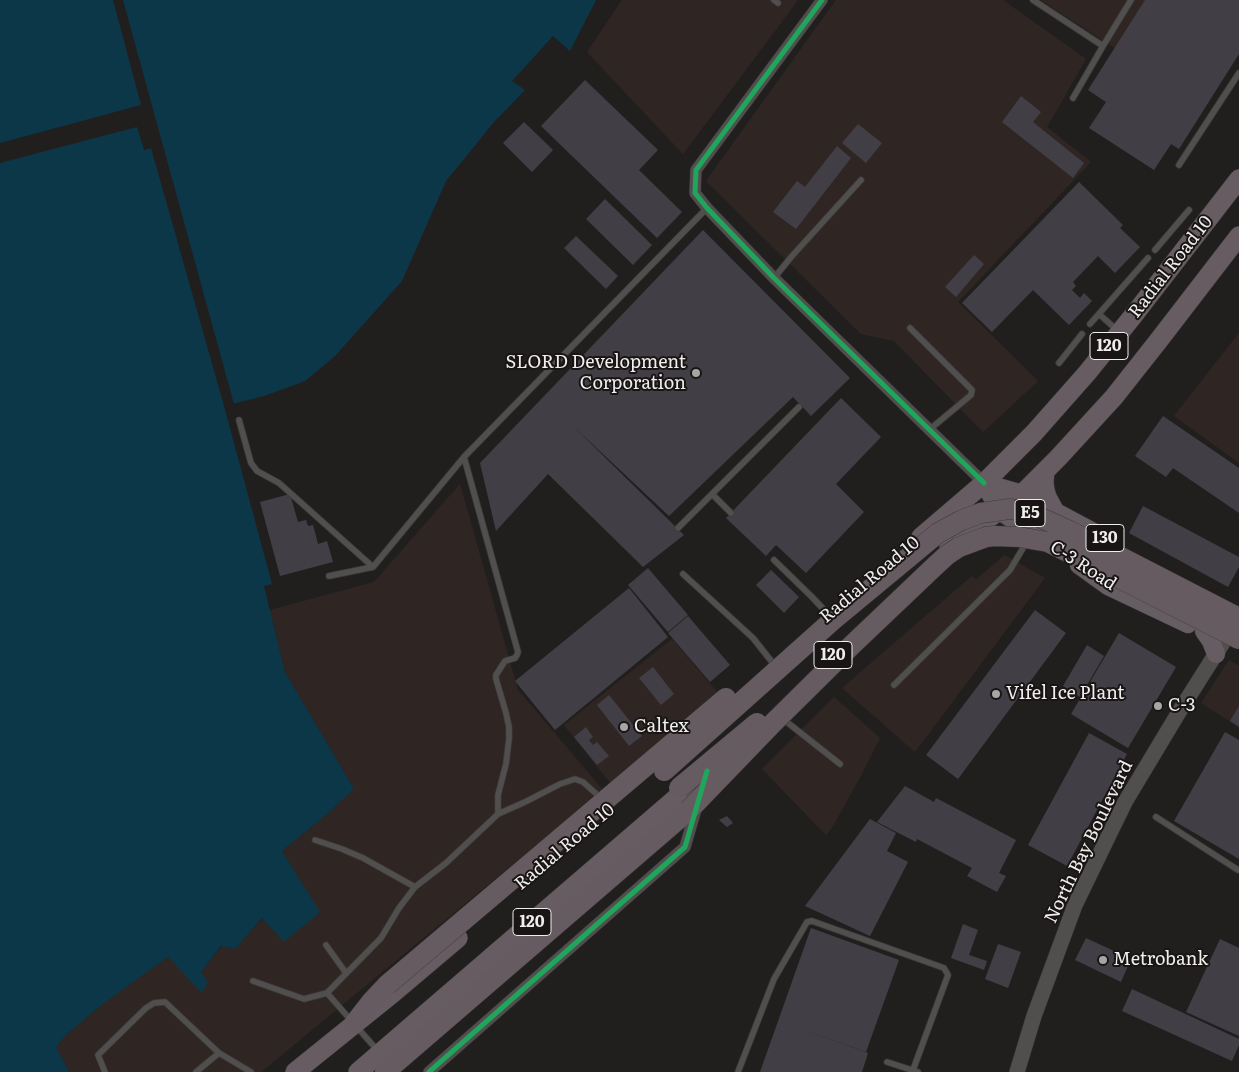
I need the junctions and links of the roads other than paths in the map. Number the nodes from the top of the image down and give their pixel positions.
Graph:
1 (822, 0) edge
2 (1033, 0) edge
3 (1131, 0) edge
4 (1103, 46) junction
5 (1239, 73) edge
6 (1073, 98) dead end
7 (1179, 165) dead end
8 (1239, 179) edge
9 (861, 180) dead end
10 (707, 208) junction
11 (1189, 210) dead end
12 (1239, 236) edge
13 (1155, 250) dead end
14 (1148, 258) dead end
15 (774, 278) junction
16 (1099, 314) junction
17 (1090, 324) dead end
18 (910, 328) dead end
19 (1120, 332) junction
20 (1082, 334) dead end
21 (1059, 363) dead end
22 (799, 407) dead end
23 (239, 420) dead end
24 (929, 430) junction
25 (464, 457) junction
26 (1045, 471) junction
27 (984, 483) junction
28 (712, 494) junction
29 (1022, 494) junction
30 (1000, 511) junction
31 (1055, 512) junction
32 (731, 513) dead end
33 (678, 528) dead end
34 (1031, 532) junction
35 (959, 540) junction
36 (774, 560) dead end
37 (373, 567) junction
38 (683, 574) dead end
39 (329, 576) dead end
40 (1239, 609) edge
41 (831, 618) junction
42 (1239, 618) edge
43 (853, 644) junction
44 (1230, 646) edge
45 (772, 662) junction
46 (894, 685) dead end
47 (773, 710) junction
48 (685, 742) junction
49 (840, 764) dead end
50 (664, 771) dead end
51 (707, 771) junction
52 (679, 788) dead end
53 (611, 808) junction
54 (498, 814) junction
55 (1156, 817) dead end
56 (316, 840) dead end
57 (1238, 870) edge
58 (415, 888) junction
59 (326, 945) dead end
60 (346, 974) junction
61 (253, 981) dead end
62 (327, 992) junction
63 (354, 1024) junction
64 (219, 1053) junction
65 (887, 1062) dead end
66 (386, 1063) edge
67 (916, 1071) edge
68 (104, 1072) edge
69 (196, 1072) edge
70 (251, 1072) edge
71 (295, 1072) edge
72 (358, 1072) edge
73 (430, 1072) edge
74 (738, 1072) edge
75 (1017, 1072) edge

1 - 10 street
2 - 4 lane
3 - 4 lane
4 - 6 lane
5 - 7 lane
8 - 19 highway, Radial Road 10 / 120
9 - 15 lane
10 - 15 street
10 - 25 lane
11 - 13 lane
12 - 26 highway, Radial Road 10 / 120
14 - 16 lane
15 - 24 street
16 - 17 lane
16 - 19 lane
18 - 24 lane
19 - 27 highway, Radial Road 10 / 120
20 - 21 lane
22 - 28 lane
23 - 37 lane
24 - 27 street
25 - 37 lane
25 - 54 lane
26 - 29 highway, Radial Road 10 / 120
26 - 31 highway
27 - 29 main road, C-3 Road / 130
27 - 30 main road, C-3 Road / 130
27 - 41 highway, Radial Road 10 / 120
28 - 32 lane
28 - 33 lane
29 - 30 highway, Radial Road 10 / 120
29 - 31 main road, C-3 Road / 130
30 - 34 main road, C-3 Road / 130
30 - 35 highway, Radial Road 10 / 120
31 - 40 main road, C-3 Road / 130
34 - 35 highway
34 - 44 main road, C-3 Road / 130
34 - 46 lane
35 - 47 highway, Radial Road 10 / 120
36 - 41 lane
37 - 39 lane
38 - 45 lane
41 - 42 highway, E5, bridge
41 - 45 highway, Radial Road 10 / 120
41 - 50 highway, bridge
41 - 63 highway, bridge
42 - 44 main road, North Bay Boulevard
43 - 44 highway, E5, bridge
43 - 52 highway, bridge
43 - 66 highway, bridge
44 - 75 main road, North Bay Boulevard
45 - 48 highway, Radial Road 10 / 120
47 - 49 lane
47 - 51 highway, Radial Road 10 / 120
48 - 51 highway
48 - 53 highway, Radial Road 10 / 120
51 - 66 highway, Radial Road 10 / 120
51 - 73 street
53 - 54 lane
53 - 63 highway, Radial Road 10 / 120
54 - 58 lane
55 - 57 lane
56 - 58 lane
58 - 60 lane
59 - 60 lane
60 - 62 lane
61 - 62 lane
62 - 63 lane
63 - 66 lane
63 - 71 highway, Radial Road 10 / 120
64 - 68 lane
64 - 69 lane
64 - 70 lane
65 - 67 lane
66 - 72 highway, Radial Road 10 / 120
67 - 74 lane

